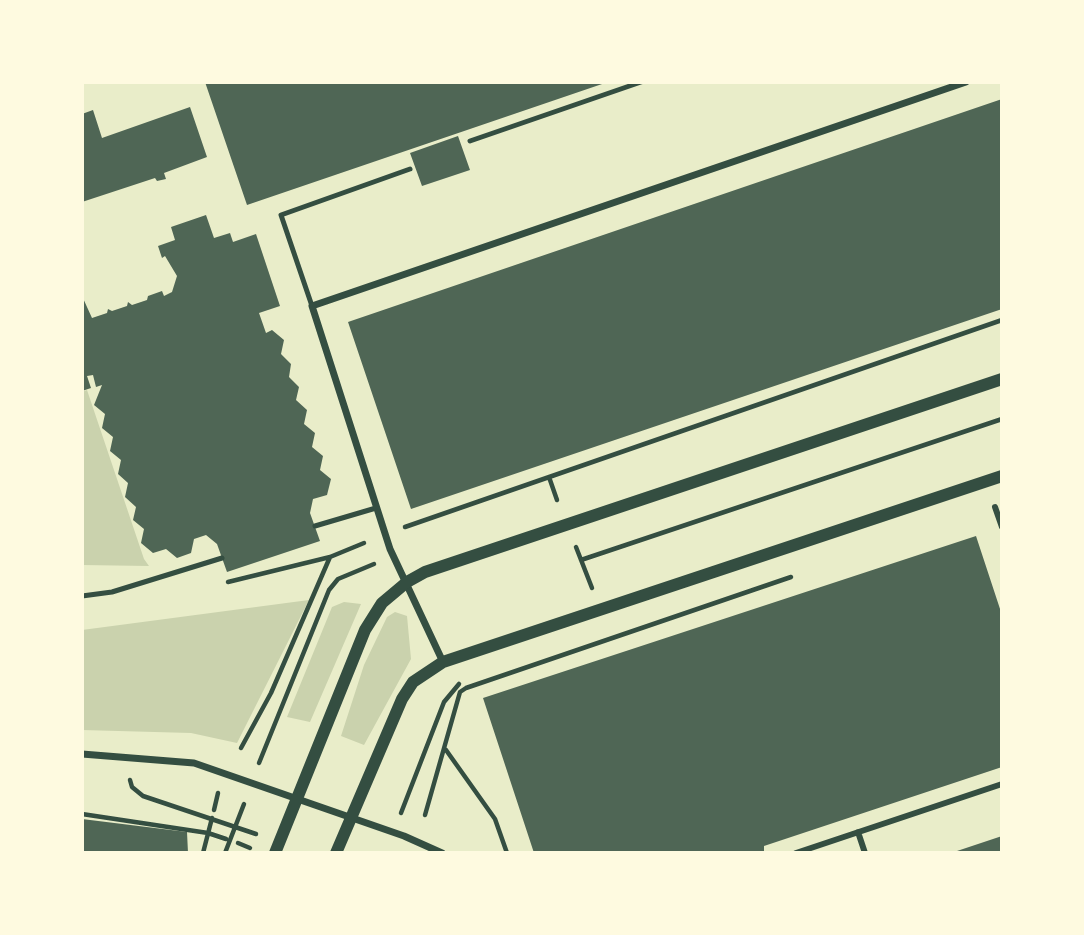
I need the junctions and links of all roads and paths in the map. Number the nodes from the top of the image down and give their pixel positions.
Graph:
1 (641, 82) edge
2 (966, 82) edge
3 (470, 141) dead end
4 (410, 169) dead end
5 (312, 306) junction
6 (1002, 320) edge
7 (1002, 379) edge
8 (1002, 419) edge
9 (1002, 476) edge
10 (549, 477) junction
11 (557, 500) dead end
12 (995, 506) dead end
13 (376, 508) junction
14 (315, 526) dead end
15 (1002, 527) edge
16 (385, 534) junction
17 (573, 540) dead end
18 (222, 558) dead end
19 (581, 559) junction
20 (796, 575) dead end
21 (407, 582) junction
22 (594, 593) dead end
23 (82, 596) edge
24 (443, 662) junction
25 (459, 683) dead end
26 (241, 748) dead end
27 (446, 750) junction
28 (82, 754) edge
29 (129, 758) junction
30 (1002, 784) edge
31 (220, 789) dead end
32 (298, 798) junction
33 (407, 798) dead end
34 (244, 804) dead end
35 (214, 810) dead end
36 (82, 814) edge
37 (425, 815) dead end
38 (212, 818) junction
39 (350, 818) junction
40 (236, 825) junction
41 (858, 832) junction
42 (208, 833) junction
43 (226, 839) dead end
44 (278, 847) edge
45 (203, 853) edge
46 (225, 853) edge
47 (336, 853) edge
48 (442, 853) edge
49 (508, 853) edge
50 (796, 853) edge
51 (865, 853) edge

1 - 3 lane
2 - 5 street
4 - 5 lane
5 - 13 street
6 - 10 path
7 - 21 street
8 - 19 path
9 - 24 street
10 - 11 path
10 - 16 path
12 - 15 street
13 - 14 lane
13 - 16 street
16 - 21 street
16 - 26 path
17 - 19 path
18 - 23 lane
19 - 22 path
20 - 27 path
21 - 24 street
21 - 32 street
24 - 39 street
25 - 33 path
27 - 37 path
27 - 49 path
28 - 29 street
29 - 32 street
29 - 38 path
30 - 41 street
31 - 35 path
32 - 39 street
32 - 44 street
34 - 40 path
36 - 42 path
38 - 40 path
38 - 42 path
39 - 47 street
39 - 48 street
40 - 44 path
40 - 46 path
41 - 50 street
41 - 51 street
42 - 43 path
42 - 45 path

